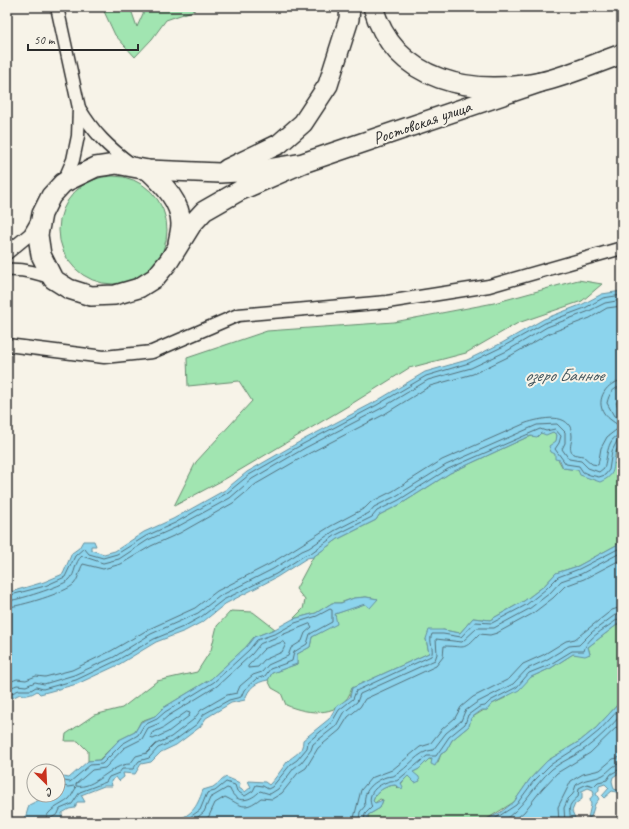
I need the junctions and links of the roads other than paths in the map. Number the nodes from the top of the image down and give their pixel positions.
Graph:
1 (57, 7) edge
2 (350, 7) edge
3 (373, 7) edge
4 (622, 54) edge
5 (542, 82) junction
6 (79, 108) junction
7 (303, 163) junction
8 (142, 169) junction
9 (220, 173) junction
10 (63, 183) junction
11 (42, 214) junction
12 (178, 244) junction
13 (622, 248) edge
14 (7, 253) edge
15 (7, 270) edge
16 (53, 279) junction
17 (7, 345) edge

1 - 6 street
2 - 9 main road
3 - 5 main road
4 - 5 main road
5 - 7 main road, Ростовская улица
6 - 8 street
6 - 10 street
7 - 9 main road
7 - 12 main road
8 - 9 main road
8 - 10 main road
8 - 12 main road
10 - 11 main road
11 - 14 street
11 - 16 main road
12 - 16 main road
13 - 17 street
15 - 16 street

